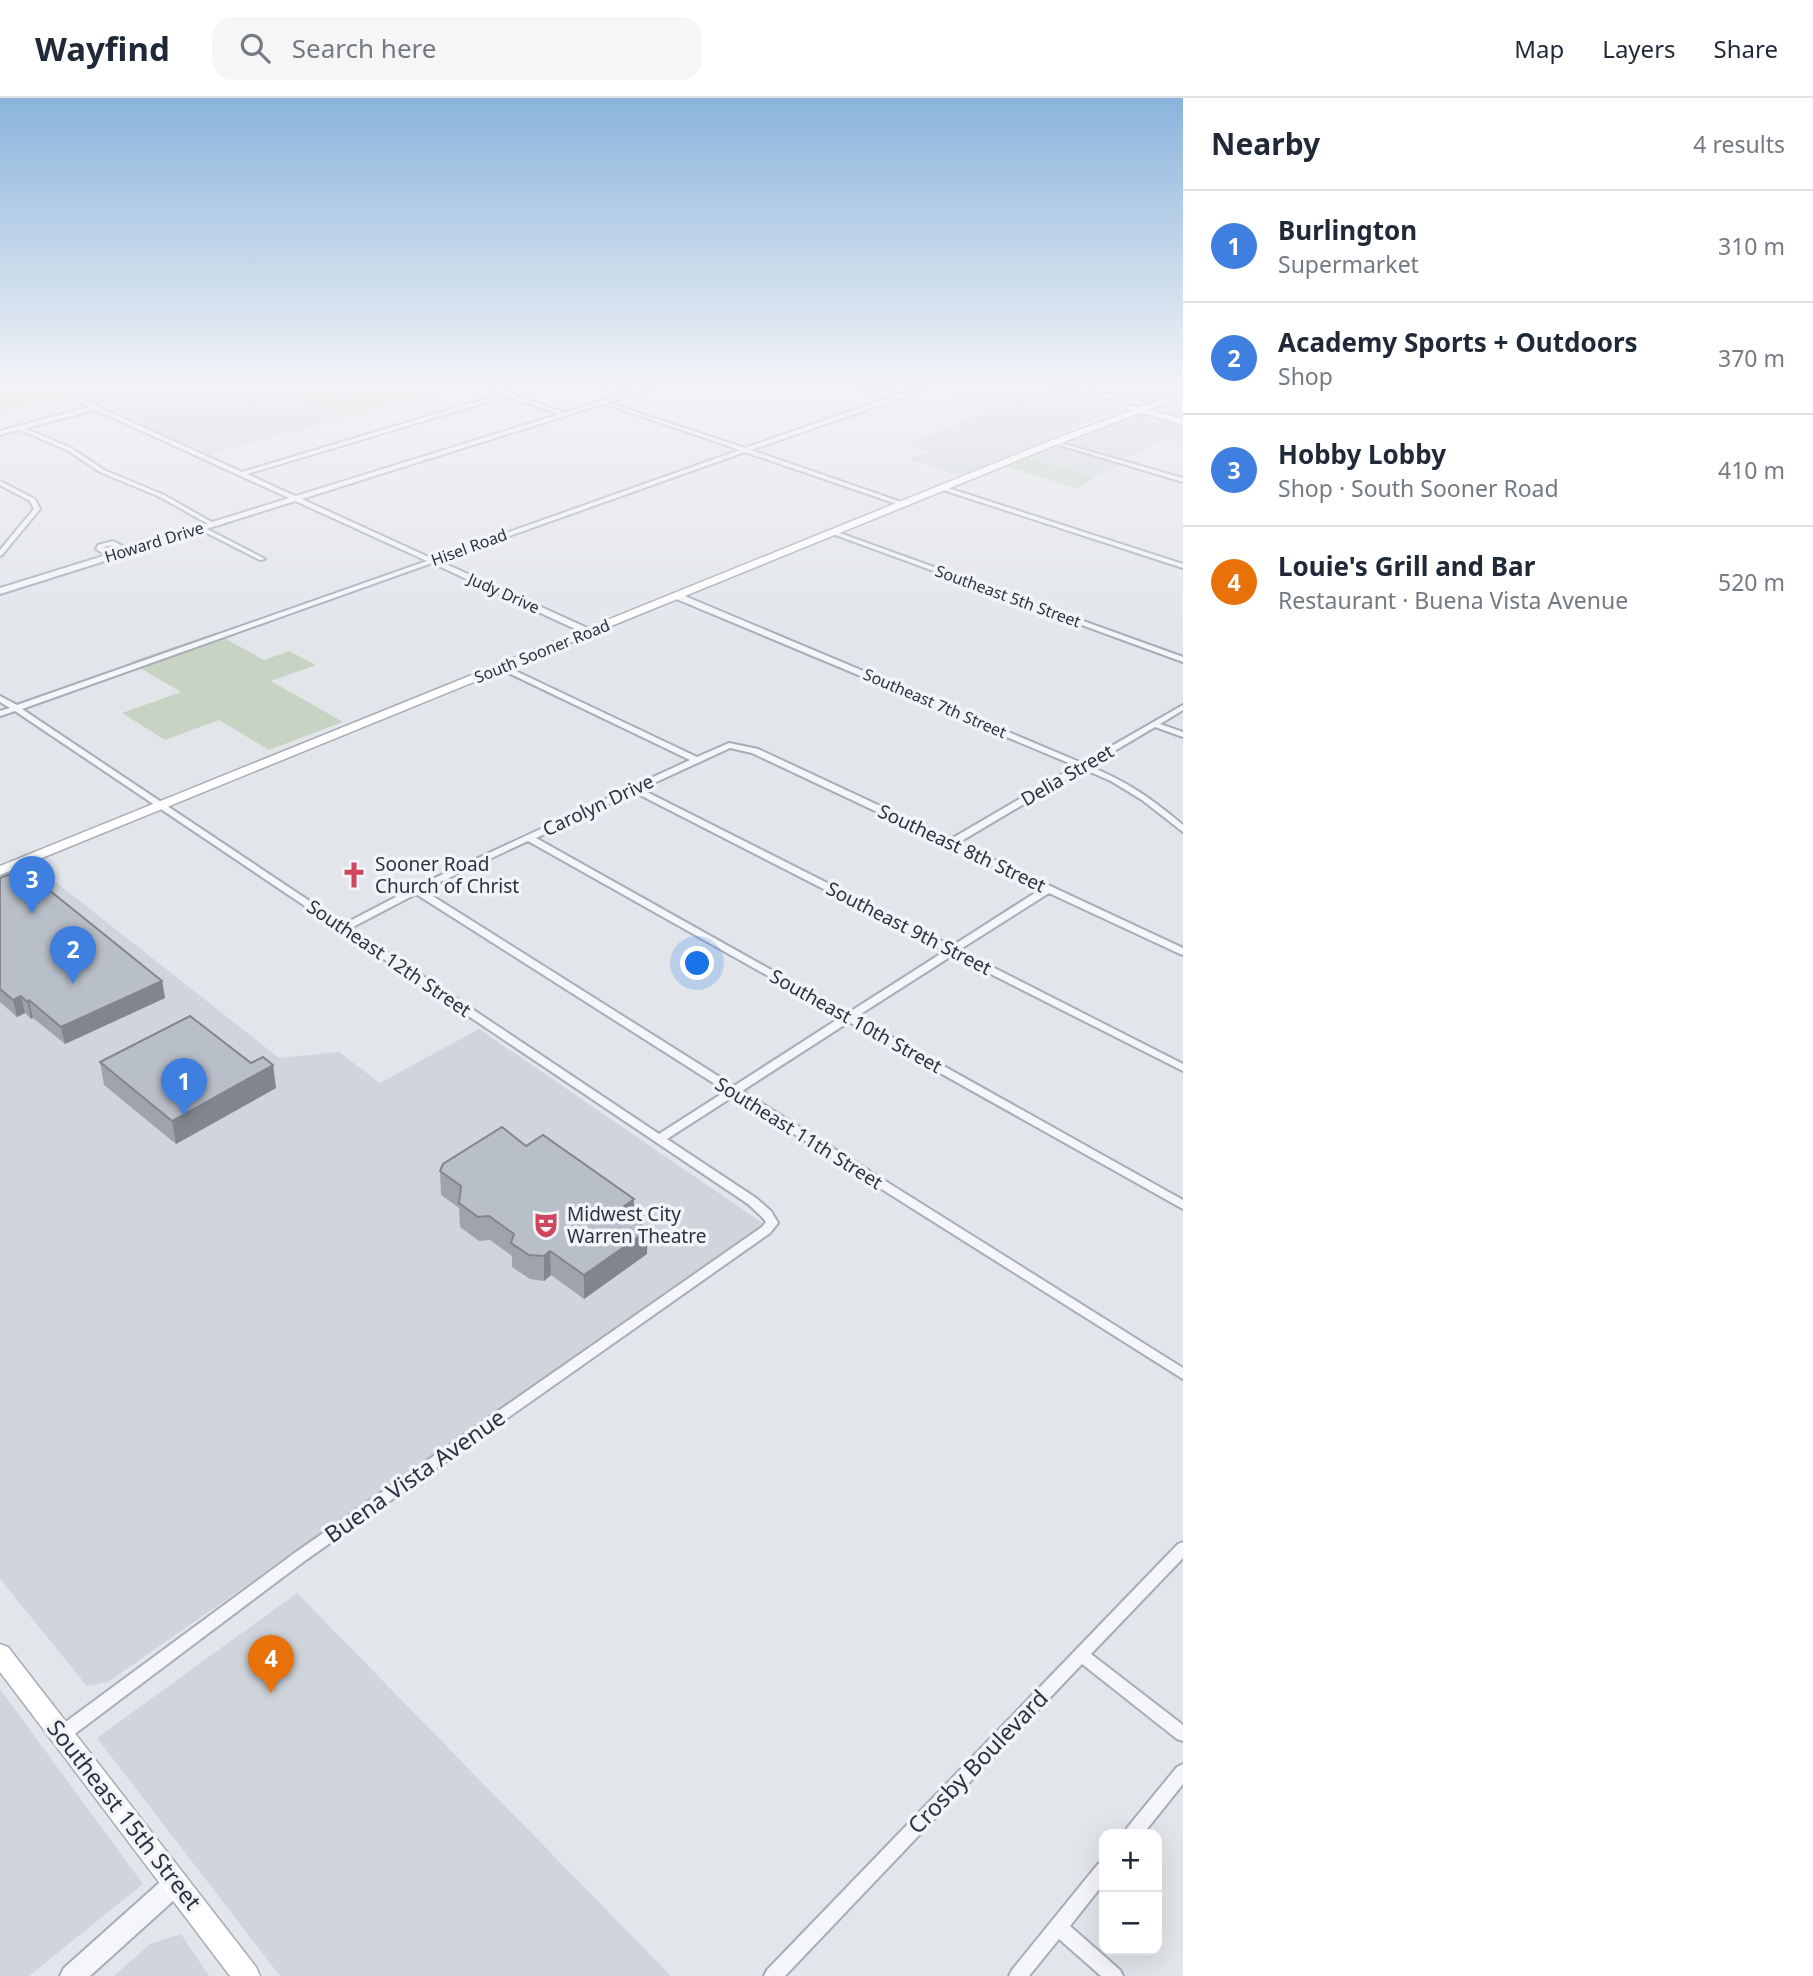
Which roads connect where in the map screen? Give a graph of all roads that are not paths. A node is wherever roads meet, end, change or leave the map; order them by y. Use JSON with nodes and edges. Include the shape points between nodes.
{"nodes":[{"id":1,"x":100,"y":470,"type":"edge"},
{"id":2,"x":232,"y":470,"type":"edge"},
{"id":3,"x":256,"y":470,"type":"edge"},
{"id":4,"x":386,"y":470,"type":"edge"},
{"id":5,"x":691,"y":470,"type":"edge"},
{"id":6,"x":800,"y":470,"type":"edge"},
{"id":7,"x":987,"y":470,"type":"edge"},
{"id":8,"x":1148,"y":470,"type":"edge"},
{"id":9,"x":242,"y":474,"type":"junction"},
{"id":10,"x":1183,"y":480,"type":"edge"},
{"id":11,"x":0,"y":483,"type":"edge"},
{"id":12,"x":942,"y":488,"type":"junction"},
{"id":13,"x":296,"y":498,"type":"junction"},
{"id":14,"x":902,"y":504,"type":"junction"},
{"id":15,"x":212,"y":524,"type":"junction"},
{"id":16,"x":201,"y":528,"type":"junction"},
{"id":17,"x":832,"y":532,"type":"junction"},
{"id":18,"x":128,"y":551,"type":"junction"},
{"id":19,"x":0,"y":554,"type":"edge"},
{"id":20,"x":111,"y":556,"type":"junction"},
{"id":21,"x":262,"y":559,"type":"dead end"},
{"id":22,"x":432,"y":561,"type":"junction"},
{"id":23,"x":1183,"y":566,"type":"edge"},
{"id":24,"x":0,"y":591,"type":"edge"},
{"id":25,"x":677,"y":596,"type":"junction"},
{"id":26,"x":589,"y":632,"type":"junction"},
{"id":27,"x":1183,"y":660,"type":"edge"},
{"id":28,"x":503,"y":667,"type":"junction"},
{"id":29,"x":0,"y":698,"type":"edge"},
{"id":30,"x":1183,"y":707,"type":"edge"},
{"id":31,"x":16,"y":709,"type":"junction"},
{"id":32,"x":0,"y":714,"type":"edge"},
{"id":33,"x":1154,"y":724,"type":"junction"},
{"id":34,"x":1183,"y":735,"type":"edge"},
{"id":35,"x":740,"y":745,"type":"joint"},
{"id":36,"x":695,"y":759,"type":"junction"},
{"id":37,"x":1083,"y":765,"type":"junction"},
{"id":38,"x":635,"y":789,"type":"junction"},
{"id":39,"x":161,"y":806,"type":"junction"},
{"id":40,"x":1183,"y":829,"type":"edge"},
{"id":41,"x":529,"y":838,"type":"junction"},
{"id":42,"x":951,"y":843,"type":"junction"},
{"id":43,"x":0,"y":871,"type":"edge"},
{"id":44,"x":1048,"y":889,"type":"junction"},
{"id":45,"x":416,"y":890,"type":"junction"},
{"id":46,"x":344,"y":928,"type":"junction"},
{"id":47,"x":953,"y":950,"type":"junction"},
{"id":48,"x":1183,"y":952,"type":"edge"},
{"id":49,"x":849,"y":1017,"type":"junction"},
{"id":50,"x":1183,"y":1068,"type":"edge"},
{"id":51,"x":735,"y":1093,"type":"junction"},
{"id":52,"x":659,"y":1139,"type":"junction"},
{"id":53,"x":1183,"y":1205,"type":"edge"},
{"id":54,"x":772,"y":1223,"type":"joint"},
{"id":55,"x":1183,"y":1374,"type":"edge"},
{"id":56,"x":1183,"y":1548,"type":"edge"},
{"id":57,"x":0,"y":1654,"type":"edge"},
{"id":58,"x":1081,"y":1655,"type":"junction"},
{"id":59,"x":61,"y":1734,"type":"junction"},
{"id":60,"x":1183,"y":1734,"type":"edge"},
{"id":61,"x":1183,"y":1772,"type":"edge"},
{"id":62,"x":1137,"y":1829,"type":"edge"},
{"id":63,"x":1099,"y":1876,"type":"edge"},
{"id":64,"x":176,"y":1883,"type":"junction"},
{"id":65,"x":1058,"y":1927,"type":"junction"},
{"id":66,"x":72,"y":1976,"type":"edge"},
{"id":67,"x":247,"y":1976,"type":"edge"},
{"id":68,"x":773,"y":1976,"type":"edge"},
{"id":69,"x":1018,"y":1976,"type":"edge"},
{"id":70,"x":1114,"y":1976,"type":"edge"}],
"edges":[{"from":1,"to":15,"type":"street"},
{"from":2,"to":9,"type":"street","name":"Judy Drive"},
{"from":3,"to":9,"type":"street"},
{"from":4,"to":13,"type":"street","name":"Howard Drive"},
{"from":5,"to":22,"type":"street","name":"Hisel Road"},
{"from":6,"to":14,"type":"street"},
{"from":7,"to":12,"type":"main road","name":"South Sooner Road"},
{"from":8,"to":10,"type":"street"},
{"from":9,"to":13,"type":"street","name":"Judy Drive"},
{"from":11,"to":19,"type":"street","via":[[33,500],[37,509]]},
{"from":12,"to":14,"type":"main road","name":"South Sooner Road"},
{"from":12,"to":23,"type":"street"},
{"from":13,"to":15,"type":"street","name":"Howard Drive"},
{"from":13,"to":22,"type":"street","name":"Judy Drive"},
{"from":14,"to":17,"type":"main road","name":"South Sooner Road"},
{"from":15,"to":16,"type":"street","name":"Howard Drive"},
{"from":16,"to":18,"type":"street","name":"Howard Drive"},
{"from":16,"to":21,"type":"street"},
{"from":17,"to":25,"type":"main road","name":"South Sooner Road"},
{"from":17,"to":27,"type":"street","name":"Southeast 5th Street"},
{"from":18,"to":20,"type":"street","name":"Howard Drive"},
{"from":18,"to":20,"type":"street","via":[[113,543],[100,546]]},
{"from":20,"to":24,"type":"street","name":"Howard Drive"},
{"from":22,"to":26,"type":"street","name":"Judy Drive"},
{"from":22,"to":31,"type":"street","name":"Hisel Road"},
{"from":25,"to":26,"type":"main road","name":"South Sooner Road"},
{"from":25,"to":37,"type":"street","name":"Southeast 7th Street"},
{"from":26,"to":28,"type":"main road","name":"South Sooner Road"},
{"from":28,"to":36,"type":"street"},
{"from":28,"to":39,"type":"main road","name":"South Sooner Road"},
{"from":29,"to":31,"type":"street","name":"Southeast 12th Street"},
{"from":30,"to":33,"type":"street","name":"Delia Street"},
{"from":31,"to":32,"type":"street","name":"Hisel Road"},
{"from":31,"to":39,"type":"street","name":"Southeast 12th Street"},
{"from":33,"to":34,"type":"street"},
{"from":33,"to":37,"type":"street","name":"Delia Street"},
{"from":35,"to":36,"type":"street","name":"Carolyn Drive","via":[[716,748]]},
{"from":35,"to":42,"type":"street","name":"Southeast 8th Street"},
{"from":36,"to":38,"type":"street","name":"Carolyn Drive"},
{"from":37,"to":40,"type":"street","name":"Southeast 7th Street","via":[[1129,787]]},
{"from":37,"to":42,"type":"street","name":"Delia Street"},
{"from":38,"to":41,"type":"street","name":"Carolyn Drive"},
{"from":38,"to":47,"type":"street","name":"Southeast 9th Street"},
{"from":39,"to":43,"type":"main road","name":"South Sooner Road"},
{"from":39,"to":46,"type":"street","name":"Southeast 12th Street"},
{"from":41,"to":45,"type":"street","name":"Carolyn Drive"},
{"from":41,"to":49,"type":"street","name":"Southeast 10th Street"},
{"from":42,"to":44,"type":"street","name":"Southeast 8th Street"},
{"from":44,"to":47,"type":"street"},
{"from":44,"to":48,"type":"street","name":"Southeast 8th Street"},
{"from":45,"to":46,"type":"street","name":"Carolyn Drive"},
{"from":45,"to":51,"type":"street","name":"Southeast 11th Street"},
{"from":46,"to":52,"type":"street","name":"Southeast 12th Street"},
{"from":47,"to":49,"type":"street"},
{"from":47,"to":50,"type":"street","name":"Southeast 9th Street"},
{"from":49,"to":51,"type":"street"},
{"from":49,"to":53,"type":"street","name":"Southeast 10th Street"},
{"from":51,"to":52,"type":"street"},
{"from":51,"to":55,"type":"street","name":"Southeast 11th Street"},
{"from":52,"to":54,"type":"street","name":"Southeast 12th Street","via":[[752,1201]]},
{"from":54,"to":59,"type":"street","name":"Buena Vista Avenue","via":[[301,1556]]},
{"from":56,"to":58,"type":"street","name":"Crosby Boulevard"},
{"from":57,"to":59,"type":"main road","name":"Southeast 15th Street"},
{"from":58,"to":60,"type":"street"},
{"from":58,"to":68,"type":"street","name":"Crosby Boulevard"},
{"from":59,"to":64,"type":"main road","name":"Southeast 15th Street"},
{"from":61,"to":62,"type":"street"},
{"from":63,"to":65,"type":"street"},
{"from":64,"to":66,"type":"street"},
{"from":64,"to":67,"type":"main road","name":"Southeast 15th Street"},
{"from":65,"to":69,"type":"street"},
{"from":65,"to":70,"type":"street"}]}
